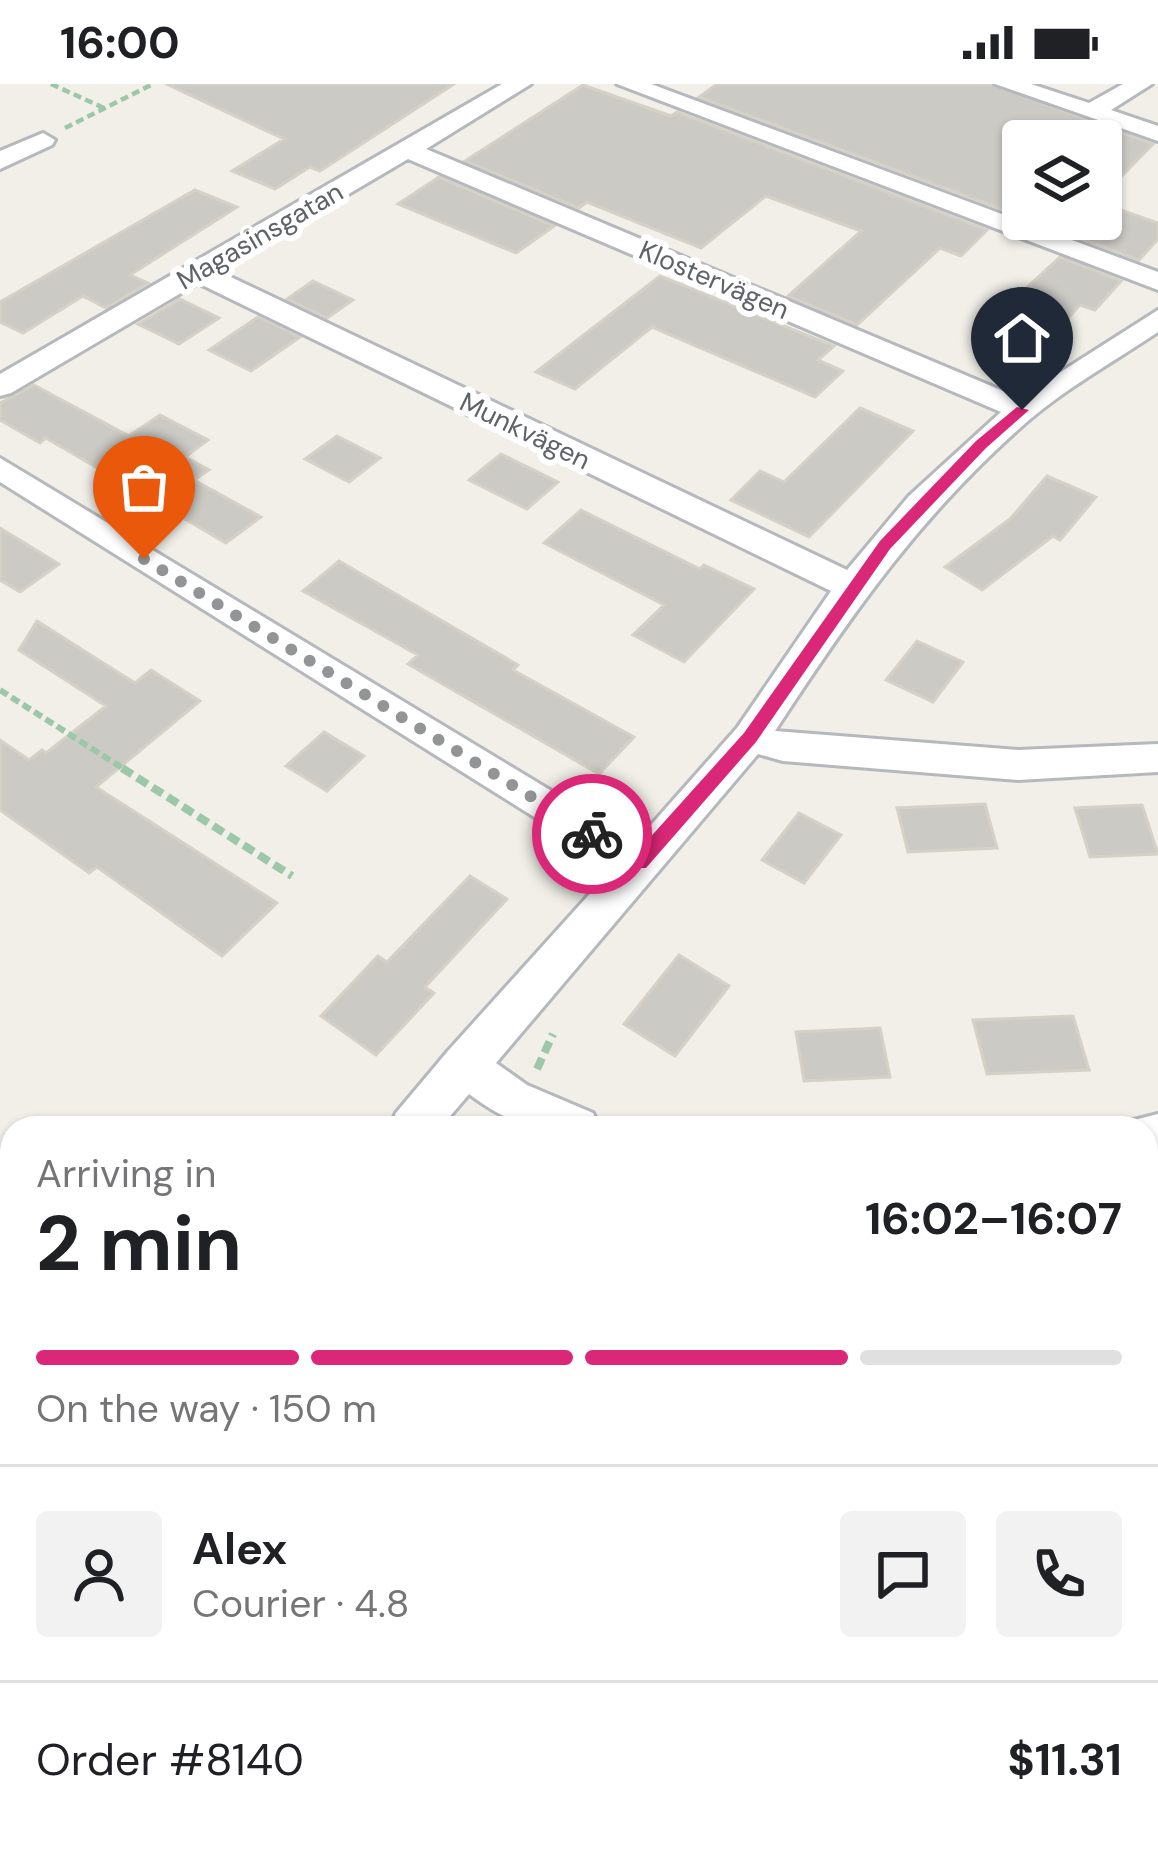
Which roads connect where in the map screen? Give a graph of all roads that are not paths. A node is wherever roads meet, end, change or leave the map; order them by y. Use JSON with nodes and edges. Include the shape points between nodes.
{"nodes":[{"id":1,"x":518,"y":84,"type":"edge"},
{"id":2,"x":629,"y":84,"type":"edge"},
{"id":3,"x":1007,"y":84,"type":"edge"},
{"id":4,"x":1140,"y":84,"type":"edge"},
{"id":5,"x":1092,"y":111,"type":"junction"},
{"id":6,"x":1158,"y":134,"type":"edge"},
{"id":7,"x":43,"y":140,"type":"road end"},
{"id":8,"x":407,"y":150,"type":"junction"},
{"id":9,"x":0,"y":161,"type":"edge"},
{"id":10,"x":198,"y":272,"type":"junction"},
{"id":11,"x":1158,"y":282,"type":"edge"},
{"id":12,"x":1158,"y":319,"type":"edge"},
{"id":13,"x":0,"y":387,"type":"edge"},
{"id":14,"x":1022,"y":410,"type":"junction"},
{"id":15,"x":0,"y":468,"type":"edge"},
{"id":16,"x":853,"y":587,"type":"junction"},
{"id":17,"x":750,"y":738,"type":"junction"},
{"id":18,"x":1158,"y":758,"type":"edge"},
{"id":19,"x":639,"y":863,"type":"junction"},
{"id":20,"x":464,"y":1065,"type":"junction"},
{"id":21,"x":422,"y":1116,"type":"edge"},
{"id":22,"x":550,"y":1116,"type":"edge"}],
"edges":[{"from":1,"to":8,"type":"street","name":"Magasinsgatan"},
{"from":2,"to":11,"type":"street"},
{"from":3,"to":5,"type":"street"},
{"from":4,"to":5,"type":"street"},
{"from":5,"to":6,"type":"street"},
{"from":7,"to":9,"type":"street"},
{"from":8,"to":10,"type":"street","name":"Magasinsgatan"},
{"from":8,"to":14,"type":"street","name":"Klostervägen"},
{"from":10,"to":13,"type":"street","name":"Magasinsgatan"},
{"from":10,"to":16,"type":"street","name":"Munkvägen"},
{"from":12,"to":14,"type":"street"},
{"from":14,"to":16,"type":"street","via":[[920,504]]},
{"from":15,"to":19,"type":"street"},
{"from":16,"to":17,"type":"street"},
{"from":17,"to":18,"type":"street","via":[[1018,765]]},
{"from":17,"to":19,"type":"street"},
{"from":19,"to":20,"type":"street"},
{"from":20,"to":21,"type":"street"},
{"from":20,"to":22,"type":"street"}]}
